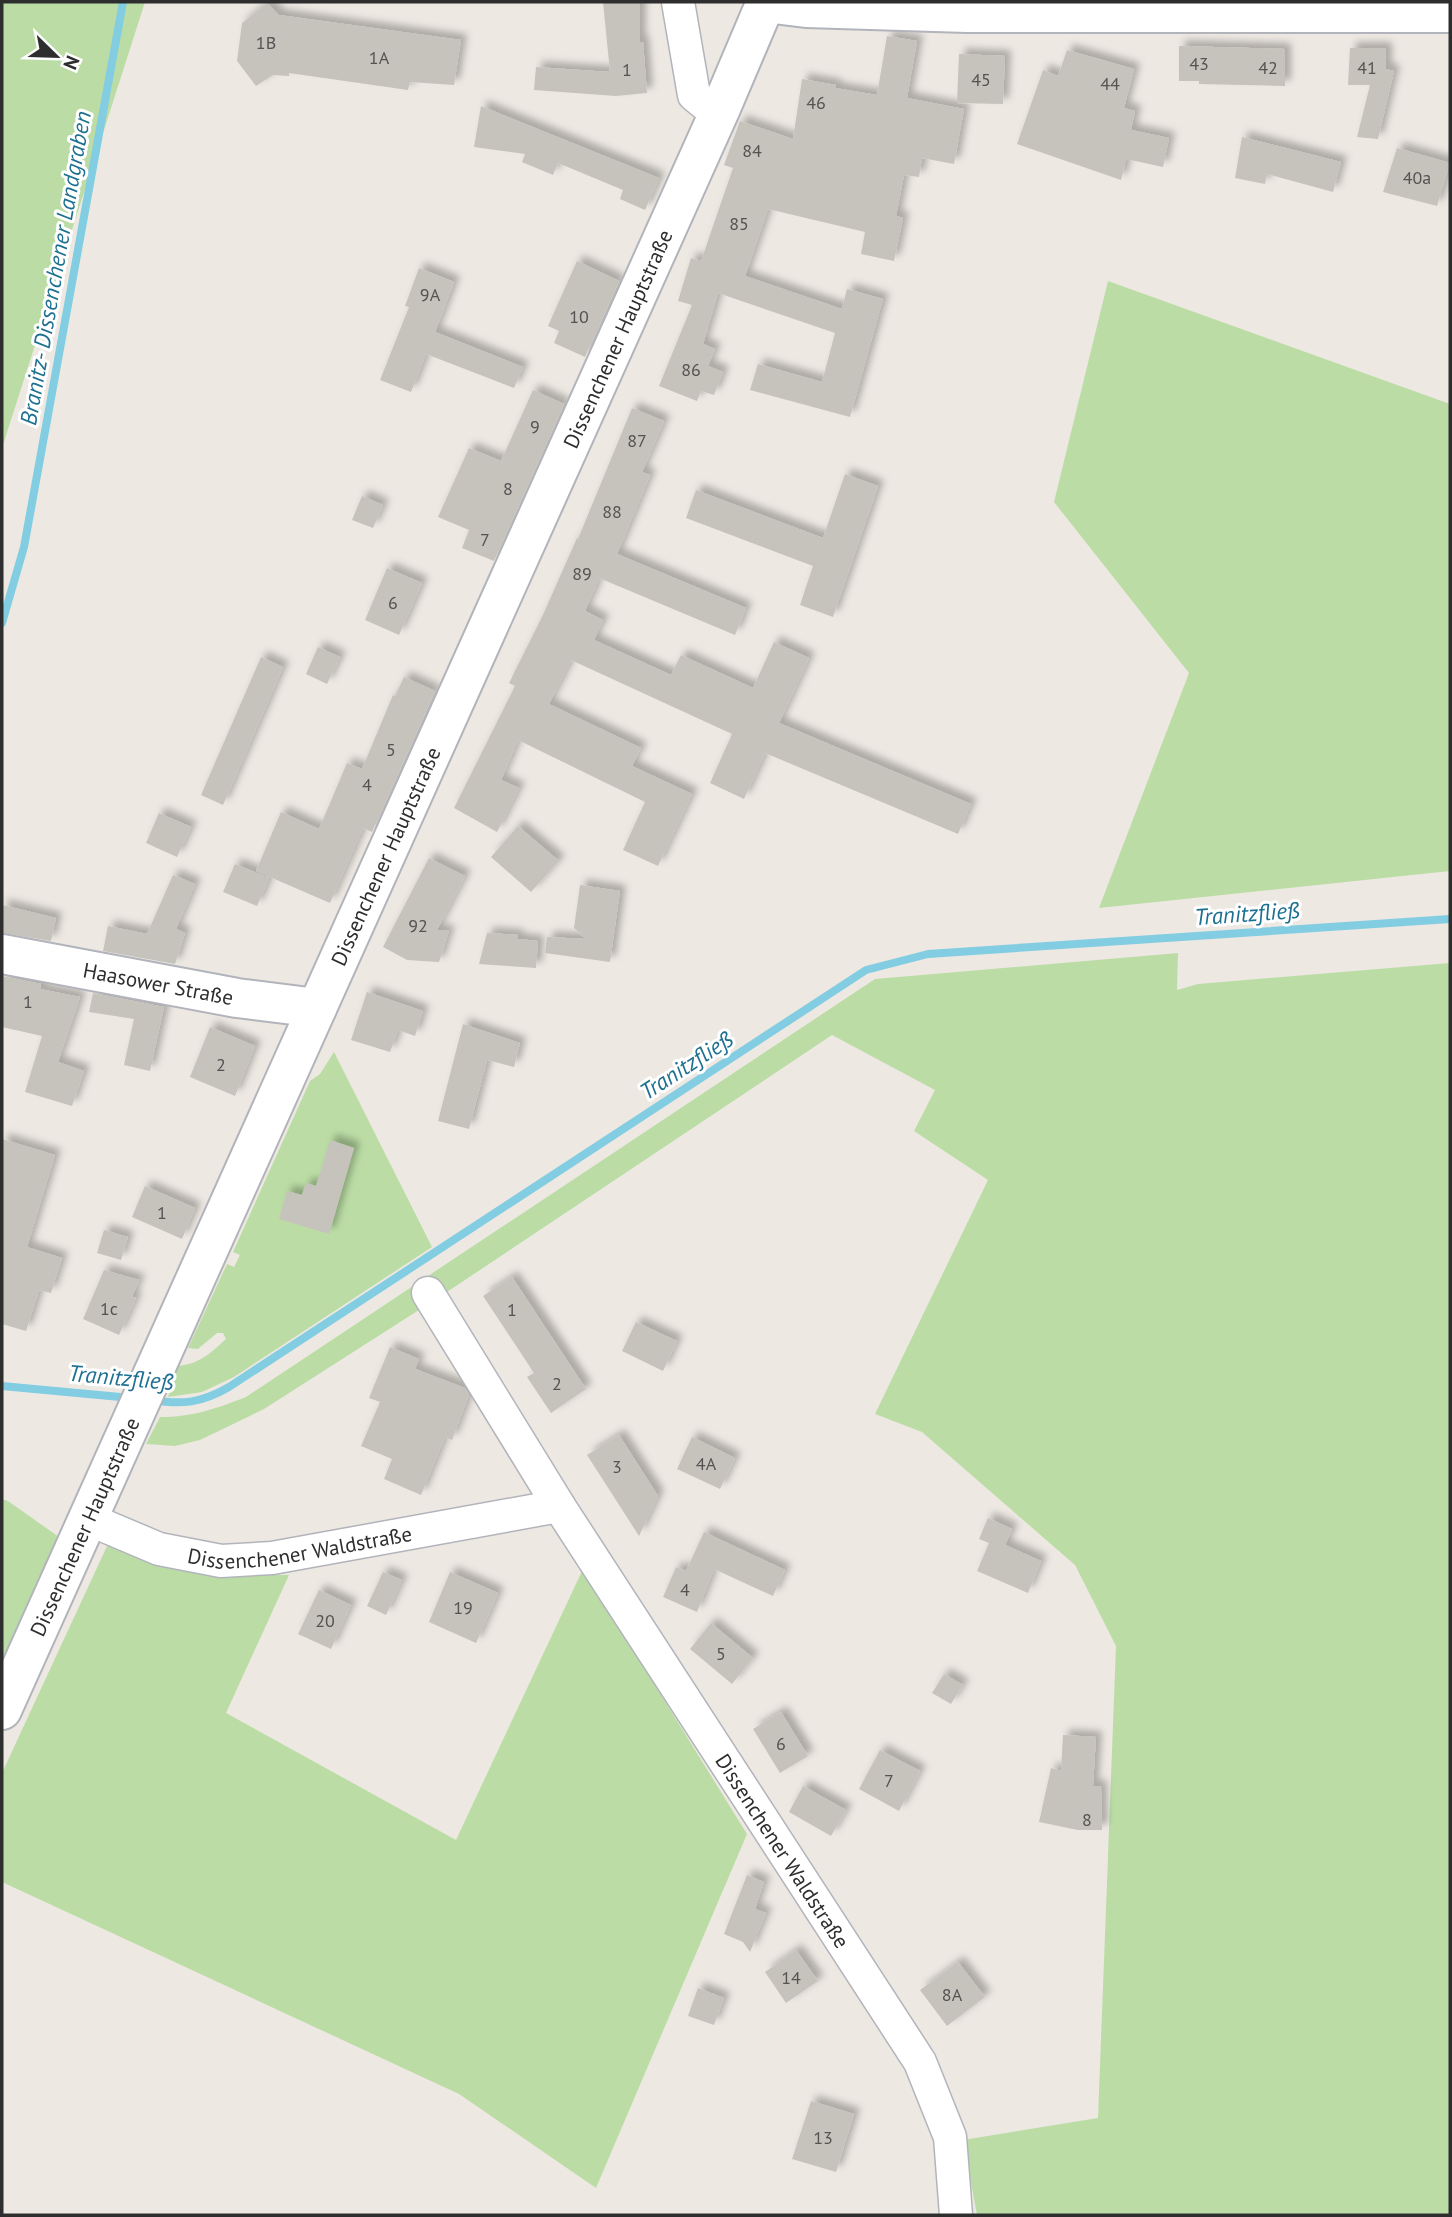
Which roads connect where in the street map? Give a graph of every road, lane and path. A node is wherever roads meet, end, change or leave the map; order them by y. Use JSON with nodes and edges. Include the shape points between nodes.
{"nodes":[{"id":1,"x":678,"y":2,"type":"edge"},
{"id":2,"x":762,"y":2,"type":"edge"},
{"id":3,"x":1450,"y":13,"type":"edge"},
{"id":4,"x":721,"y":108,"type":"junction"},
{"id":5,"x":2,"y":954,"type":"edge"},
{"id":6,"x":317,"y":1008,"type":"junction"},
{"id":7,"x":428,"y":1293,"type":"dead end"},
{"id":8,"x":559,"y":1506,"type":"junction"},
{"id":9,"x":88,"y":1519,"type":"junction"},
{"id":10,"x":2,"y":1710,"type":"edge"},
{"id":11,"x":956,"y":2215,"type":"edge"}],
"edges":[{"from":1,"to":4,"type":"street","via":[[694,95]]},
{"from":2,"to":3,"type":"street","via":[[806,8],[967,13]]},
{"from":2,"to":4,"type":"street","name":"Dissenchener Hauptstraße"},
{"from":4,"to":6,"type":"street","name":"Dissenchener Hauptstraße"},
{"from":5,"to":6,"type":"street","name":"Haasower Straße","via":[[237,998]]},
{"from":6,"to":9,"type":"street","name":"Dissenchener Hauptstraße"},
{"from":7,"to":8,"type":"street","name":"Dissenchener Waldstraße"},
{"from":8,"to":9,"type":"street","name":"Dissenchener Waldstraße","via":[[272,1558],[221,1561],[159,1549]]},
{"from":8,"to":11,"type":"street","name":"Dissenchener Waldstraße","via":[[920,2062],[950,2137]]},
{"from":9,"to":10,"type":"street","name":"Dissenchener Hauptstraße"}]}
